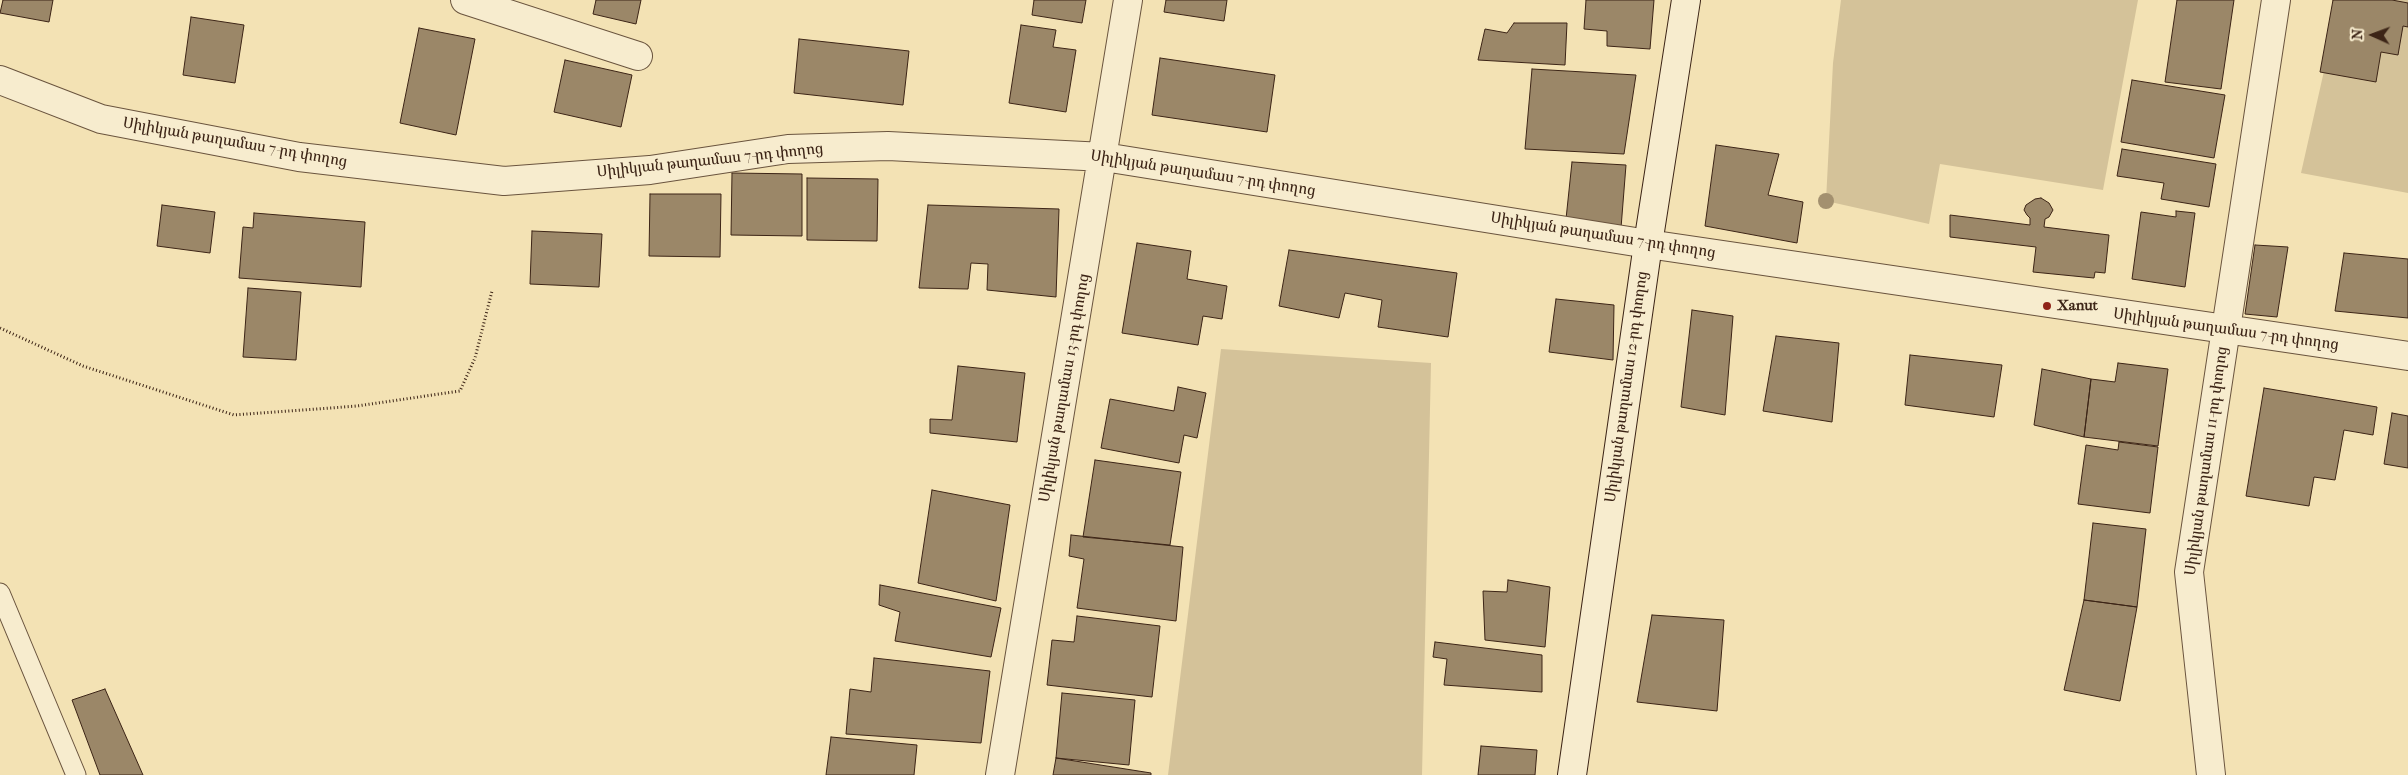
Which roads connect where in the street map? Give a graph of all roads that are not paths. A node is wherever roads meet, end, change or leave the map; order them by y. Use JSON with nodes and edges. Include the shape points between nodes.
{"nodes":[{"id":1,"x":465,"y":0,"type":"edge"},
{"id":2,"x":1128,"y":0,"type":"edge"},
{"id":3,"x":1686,"y":0,"type":"edge"},
{"id":4,"x":2276,"y":0,"type":"edge"},
{"id":5,"x":638,"y":56,"type":"dead end"},
{"id":6,"x":0,"y":80,"type":"edge"},
{"id":7,"x":1104,"y":157,"type":"junction"},
{"id":8,"x":1648,"y":244,"type":"junction"},
{"id":9,"x":2226,"y":331,"type":"junction"},
{"id":10,"x":2408,"y":356,"type":"edge"},
{"id":11,"x":0,"y":593,"type":"edge"},
{"id":12,"x":76,"y":775,"type":"edge"},
{"id":13,"x":1000,"y":775,"type":"edge"},
{"id":14,"x":1572,"y":775,"type":"edge"},
{"id":15,"x":2211,"y":775,"type":"edge"}],
"edges":[{"from":1,"to":5,"type":"street"},
{"from":2,"to":7,"type":"street","name":"Սիլիկյան թաղամաս 13-րդ փողոց"},
{"from":3,"to":8,"type":"street","name":"Սիլիկյան թաղամաս 12-րդ փողոց"},
{"from":4,"to":9,"type":"street","name":"Սիլիկյան թաղամաս 11-րդ փողոց"},
{"from":6,"to":7,"type":"street","name":"Սիլիկյան թաղամաս 7-րդ փողոց","via":[[101,119],[299,157],[504,181],[650,170],[797,149],[888,146]]},
{"from":7,"to":8,"type":"street","name":"Սիլիկյան թաղամաս 7-րդ փողոց"},
{"from":7,"to":13,"type":"street","name":"Սիլիկյան թաղամաս 13-րդ փողոց"},
{"from":8,"to":9,"type":"street","name":"Սիլիկյան թաղամաս 7-րդ փողոց"},
{"from":8,"to":14,"type":"street","name":"Սիլիկյան թաղամաս 12-րդ փողոց"},
{"from":9,"to":10,"type":"street","name":"Սիլիկյան թաղամաս 7-րդ փողոց"},
{"from":9,"to":15,"type":"street","name":"Սիլիկյան թաղամաս 11-րդ փողոց","via":[[2189,572]]},
{"from":11,"to":12,"type":"lane"}]}
